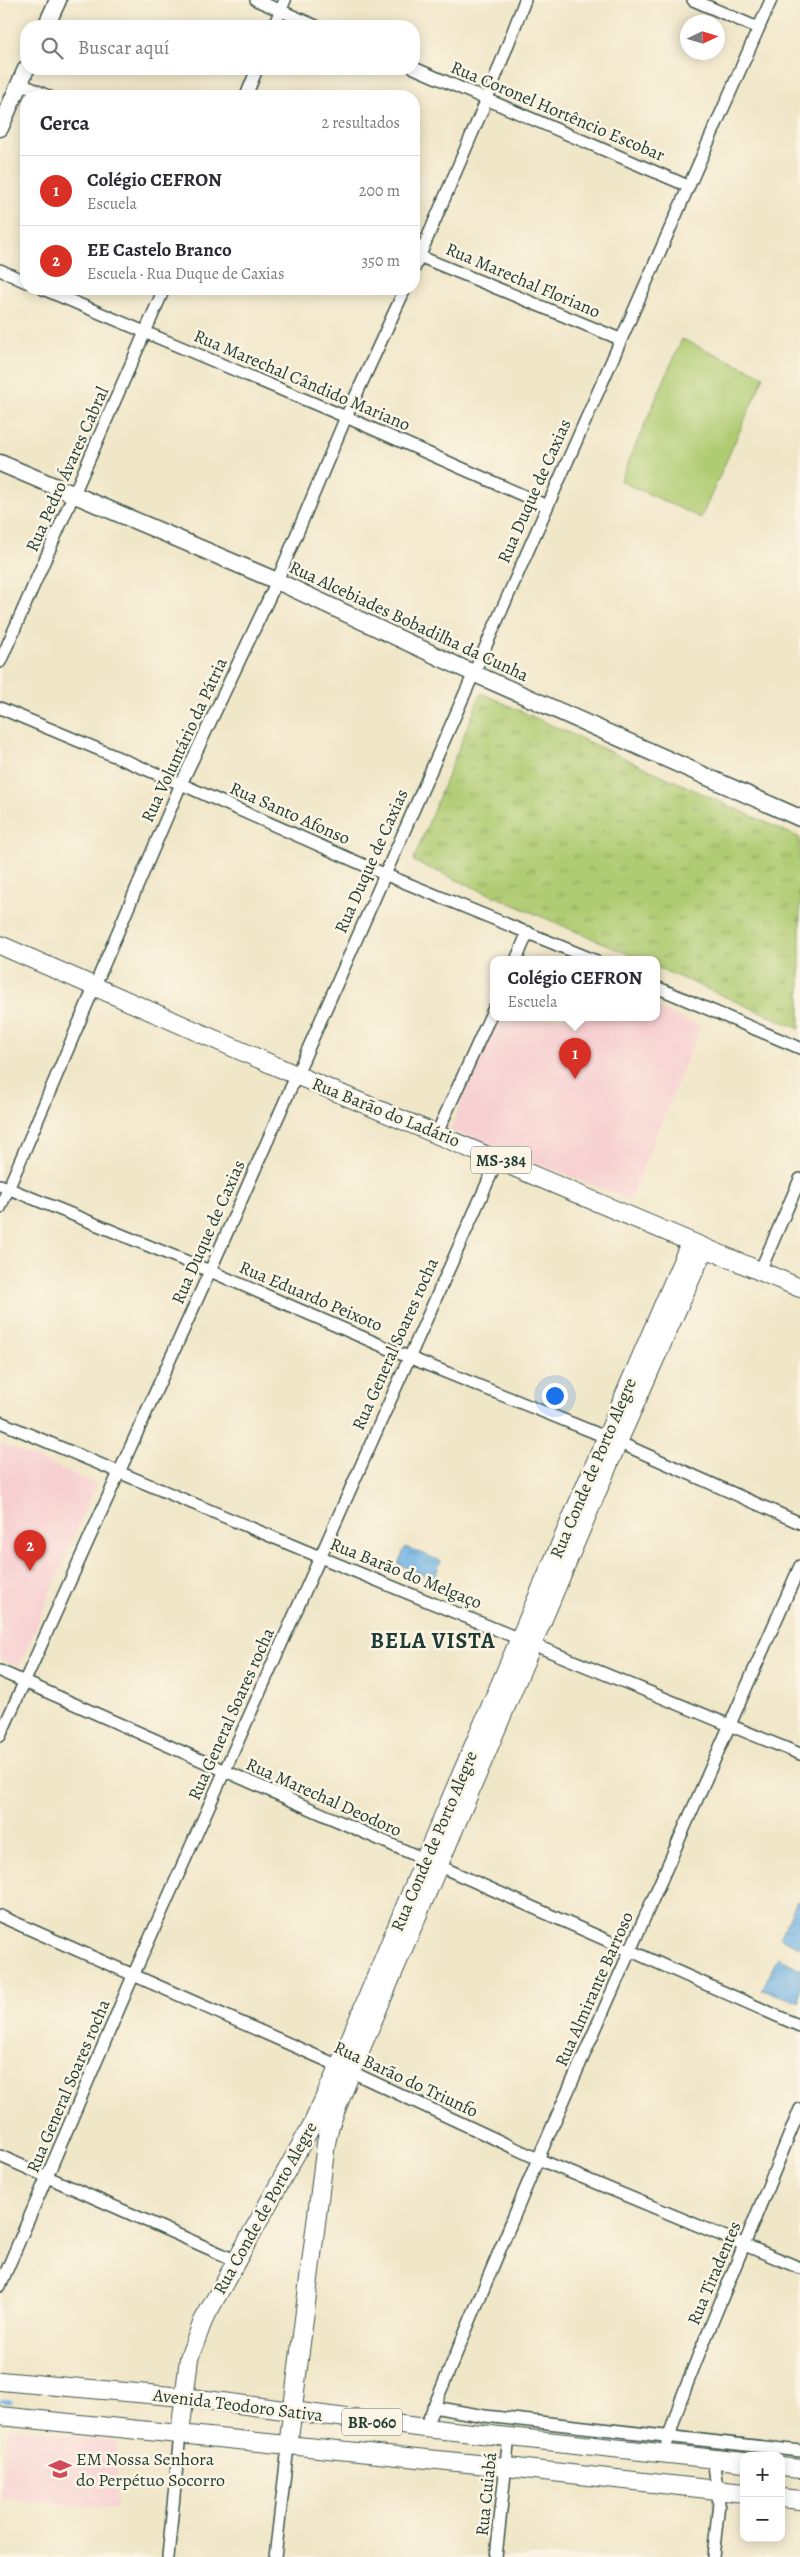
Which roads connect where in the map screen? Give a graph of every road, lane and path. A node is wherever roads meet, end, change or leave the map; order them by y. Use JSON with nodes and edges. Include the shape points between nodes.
{"nodes":[{"id":1,"x":58,"y":0,"type":"edge"},
{"id":2,"x":256,"y":0,"type":"edge"},
{"id":3,"x":285,"y":0,"type":"edge"},
{"id":4,"x":525,"y":0,"type":"edge"},
{"id":5,"x":693,"y":0,"type":"edge"},
{"id":6,"x":771,"y":0,"type":"edge"},
{"id":7,"x":280,"y":11,"type":"junction"},
{"id":8,"x":49,"y":20,"type":"edge"},
{"id":9,"x":276,"y":20,"type":"edge"},
{"id":10,"x":302,"y":20,"type":"edge"},
{"id":11,"x":758,"y":28,"type":"junction"},
{"id":12,"x":420,"y":71,"type":"edge"},
{"id":13,"x":255,"y":75,"type":"edge"},
{"id":14,"x":23,"y":76,"type":"edge"},
{"id":15,"x":40,"y":90,"type":"edge"},
{"id":16,"x":248,"y":90,"type":"edge"},
{"id":17,"x":487,"y":99,"type":"junction"},
{"id":18,"x":0,"y":128,"type":"edge"},
{"id":19,"x":688,"y":186,"type":"junction"},
{"id":20,"x":420,"y":248,"type":"edge"},
{"id":21,"x":420,"y":256,"type":"edge"},
{"id":22,"x":0,"y":270,"type":"edge"},
{"id":23,"x":20,"y":279,"type":"edge"},
{"id":24,"x":57,"y":295,"type":"edge"},
{"id":25,"x":161,"y":295,"type":"edge"},
{"id":26,"x":402,"y":295,"type":"edge"},
{"id":27,"x":145,"y":333,"type":"junction"},
{"id":28,"x":620,"y":340,"type":"junction"},
{"id":29,"x":346,"y":417,"type":"junction"},
{"id":30,"x":0,"y":463,"type":"edge"},
{"id":31,"x":74,"y":497,"type":"junction"},
{"id":32,"x":547,"y":506,"type":"junction"},
{"id":33,"x":277,"y":581,"type":"junction"},
{"id":34,"x":0,"y":662,"type":"edge"},
{"id":35,"x":473,"y":673,"type":"junction"},
{"id":36,"x":0,"y":708,"type":"edge"},
{"id":37,"x":181,"y":784,"type":"junction"},
{"id":38,"x":800,"y":818,"type":"edge"},
{"id":39,"x":384,"y":874,"type":"junction"},
{"id":40,"x":528,"y":932,"type":"junction"},
{"id":41,"x":0,"y":946,"type":"edge"},
{"id":42,"x":518,"y":956,"type":"edge"},
{"id":43,"x":585,"y":956,"type":"edge"},
{"id":44,"x":96,"y":986,"type":"junction"},
{"id":45,"x":660,"y":989,"type":"edge"},
{"id":46,"x":490,"y":1017,"type":"edge"},
{"id":47,"x":800,"y":1048,"type":"edge"},
{"id":48,"x":296,"y":1075,"type":"junction"},
{"id":49,"x":437,"y":1133,"type":"junction"},
{"id":50,"x":498,"y":1159,"type":"junction"},
{"id":51,"x":800,"y":1179,"type":"edge"},
{"id":52,"x":4,"y":1187,"type":"edge"},
{"id":53,"x":0,"y":1208,"type":"edge"},
{"id":54,"x":697,"y":1246,"type":"junction"},
{"id":55,"x":210,"y":1271,"type":"junction"},
{"id":56,"x":760,"y":1271,"type":"junction"},
{"id":57,"x":800,"y":1288,"type":"edge"},
{"id":58,"x":408,"y":1357,"type":"junction"},
{"id":59,"x":0,"y":1422,"type":"edge"},
{"id":60,"x":612,"y":1440,"type":"junction"},
{"id":61,"x":118,"y":1472,"type":"junction"},
{"id":62,"x":800,"y":1523,"type":"edge"},
{"id":63,"x":320,"y":1557,"type":"junction"},
{"id":64,"x":800,"y":1566,"type":"edge"},
{"id":65,"x":527,"y":1641,"type":"junction"},
{"id":66,"x":0,"y":1671,"type":"edge"},
{"id":67,"x":24,"y":1682,"type":"junction"},
{"id":68,"x":730,"y":1724,"type":"junction"},
{"id":69,"x":0,"y":1736,"type":"edge"},
{"id":70,"x":800,"y":1754,"type":"edge"},
{"id":71,"x":224,"y":1772,"type":"junction"},
{"id":72,"x":431,"y":1864,"type":"junction"},
{"id":73,"x":0,"y":1916,"type":"edge"},
{"id":74,"x":630,"y":1950,"type":"junction"},
{"id":75,"x":133,"y":1976,"type":"junction"},
{"id":76,"x":800,"y":2026,"type":"edge"},
{"id":77,"x":345,"y":2069,"type":"junction"},
{"id":78,"x":800,"y":2109,"type":"edge"},
{"id":79,"x":0,"y":2156,"type":"edge"},
{"id":80,"x":538,"y":2159,"type":"junction"},
{"id":81,"x":48,"y":2177,"type":"junction"},
{"id":82,"x":746,"y":2244,"type":"junction"},
{"id":83,"x":237,"y":2261,"type":"junction"},
{"id":84,"x":800,"y":2268,"type":"edge"},
{"id":85,"x":0,"y":2286,"type":"edge"},
{"id":86,"x":0,"y":2381,"type":"edge"},
{"id":87,"x":183,"y":2397,"type":"junction"},
{"id":88,"x":433,"y":2407,"type":"junction"},
{"id":89,"x":291,"y":2412,"type":"junction"},
{"id":90,"x":0,"y":2416,"type":"edge"},
{"id":91,"x":425,"y":2428,"type":"junction"},
{"id":92,"x":180,"y":2434,"type":"junction"},
{"id":93,"x":510,"y":2436,"type":"junction"},
{"id":94,"x":667,"y":2445,"type":"junction"},
{"id":95,"x":288,"y":2447,"type":"junction"},
{"id":96,"x":800,"y":2451,"type":"edge"},
{"id":97,"x":713,"y":2458,"type":"junction"},
{"id":98,"x":740,"y":2461,"type":"edge"},
{"id":99,"x":507,"y":2467,"type":"junction"},
{"id":100,"x":785,"y":2467,"type":"edge"},
{"id":101,"x":800,"y":2469,"type":"edge"},
{"id":102,"x":719,"y":2490,"type":"junction"},
{"id":103,"x":740,"y":2493,"type":"edge"},
{"id":104,"x":785,"y":2498,"type":"edge"},
{"id":105,"x":800,"y":2500,"type":"edge"},
{"id":106,"x":168,"y":2557,"type":"edge"},
{"id":107,"x":275,"y":2557,"type":"edge"},
{"id":108,"x":496,"y":2557,"type":"edge"},
{"id":109,"x":713,"y":2557,"type":"edge"}],
"edges":[{"from":1,"to":8,"type":"street"},
{"from":2,"to":7,"type":"street"},
{"from":3,"to":7,"type":"street"},
{"from":4,"to":17,"type":"street"},
{"from":5,"to":11,"type":"street"},
{"from":6,"to":11,"type":"street","name":"Rua Duque de Caxias"},
{"from":7,"to":9,"type":"street"},
{"from":7,"to":10,"type":"street"},
{"from":11,"to":19,"type":"street","name":"Rua Duque de Caxias"},
{"from":12,"to":17,"type":"street","name":"Rua Coronel Hortêncio Escobar"},
{"from":13,"to":16,"type":"street"},
{"from":14,"to":15,"type":"street"},
{"from":14,"to":18,"type":"street"},
{"from":17,"to":19,"type":"street","name":"Rua Coronel Hortêncio Escobar"},
{"from":17,"to":20,"type":"street"},
{"from":19,"to":28,"type":"street","name":"Rua Duque de Caxias"},
{"from":21,"to":28,"type":"street","name":"Rua Marechal Floriano"},
{"from":22,"to":23,"type":"street"},
{"from":24,"to":27,"type":"street","name":"Rua Marechal Cândido Mariano"},
{"from":25,"to":27,"type":"street","name":"Rua Pedro Ávares Cabral"},
{"from":26,"to":29,"type":"street","name":"Rua Voluntário da Pátria"},
{"from":27,"to":29,"type":"street","name":"Rua Marechal Cândido Mariano"},
{"from":27,"to":31,"type":"street","name":"Rua Pedro Ávares Cabral"},
{"from":28,"to":32,"type":"street","name":"Rua Duque de Caxias"},
{"from":29,"to":32,"type":"street","name":"Rua Marechal Cândido Mariano"},
{"from":29,"to":33,"type":"street","name":"Rua Voluntário da Pátria"},
{"from":30,"to":31,"type":"street","name":"Rua Alcebiades Bobadilha da Cunha"},
{"from":31,"to":33,"type":"street","name":"Rua Alcebiades Bobadilha da Cunha"},
{"from":31,"to":34,"type":"street","name":"Rua Pedro Ávares Cabral"},
{"from":32,"to":35,"type":"street","name":"Rua Duque de Caxias"},
{"from":33,"to":35,"type":"street","name":"Rua Alcebiades Bobadilha da Cunha"},
{"from":33,"to":37,"type":"street","name":"Rua Voluntário da Pátria"},
{"from":35,"to":38,"type":"street","name":"Rua Alcebiades Bobadilha da Cunha"},
{"from":35,"to":39,"type":"street","name":"Rua Duque de Caxias"},
{"from":36,"to":37,"type":"street","name":"Rua Santo Afonso"},
{"from":37,"to":39,"type":"street","name":"Rua Santo Afonso"},
{"from":37,"to":44,"type":"street","name":"Rua Voluntário da Pátria"},
{"from":39,"to":40,"type":"street","name":"Rua Santo Afonso"},
{"from":39,"to":48,"type":"street","name":"Rua Duque de Caxias"},
{"from":40,"to":42,"type":"street"},
{"from":40,"to":43,"type":"street","name":"Rua Santo Afonso"},
{"from":41,"to":44,"type":"main road","name":"Rua Barão do Ladário","number":"MS-384"},
{"from":44,"to":48,"type":"main road","name":"Rua Barão do Ladário","number":"MS-384"},
{"from":44,"to":52,"type":"street","name":"Rua Voluntário da Pátria"},
{"from":45,"to":47,"type":"street"},
{"from":46,"to":49,"type":"street"},
{"from":48,"to":49,"type":"main road","name":"Rua Barão do Ladário","number":"MS-384"},
{"from":48,"to":55,"type":"street","name":"Rua Duque de Caxias"},
{"from":49,"to":50,"type":"main road","name":"Rua Barão do Ladário","number":"MS-384"},
{"from":50,"to":54,"type":"main road","name":"Rua Barão do Ladário","number":"MS-384"},
{"from":50,"to":58,"type":"street","name":"Rua General Soares rocha"},
{"from":51,"to":56,"type":"street"},
{"from":52,"to":53,"type":"street","name":"Rua Voluntário da Pátria"},
{"from":52,"to":55,"type":"street","name":"Rua Eduardo Peixoto"},
{"from":54,"to":56,"type":"main road","name":"Rua Barão do Ladário","number":"MS-384"},
{"from":54,"to":60,"type":"main road","name":"Rua Conde de Porto Alegre"},
{"from":55,"to":58,"type":"street","name":"Rua Eduardo Peixoto"},
{"from":55,"to":61,"type":"street","name":"Rua Duque de Caxias"},
{"from":56,"to":57,"type":"main road","name":"Rua Barão do Ladário","number":"MS-384"},
{"from":58,"to":60,"type":"street","name":"Rua Eduardo Peixoto"},
{"from":58,"to":63,"type":"street","name":"Rua General Soares rocha"},
{"from":59,"to":61,"type":"street","name":"Rua Barão do Melgaço"},
{"from":60,"to":62,"type":"street","name":"Rua Eduardo Peixoto"},
{"from":60,"to":65,"type":"main road","name":"Rua Conde de Porto Alegre"},
{"from":61,"to":63,"type":"street","name":"Rua Barão do Melgaço"},
{"from":61,"to":67,"type":"street","name":"Rua Duque de Caxias"},
{"from":63,"to":65,"type":"street","name":"Rua Barão do Melgaço"},
{"from":63,"to":71,"type":"street","name":"Rua General Soares rocha"},
{"from":64,"to":68,"type":"street","name":"Rua Almirante Barroso"},
{"from":65,"to":68,"type":"street","name":"Rua Barão do Melgaço"},
{"from":65,"to":72,"type":"main road","name":"Rua Conde de Porto Alegre"},
{"from":66,"to":67,"type":"street","name":"Rua Marechal Deodoro"},
{"from":67,"to":69,"type":"street","name":"Rua Duque de Caxias"},
{"from":67,"to":71,"type":"street","name":"Rua Marechal Deodoro"},
{"from":68,"to":70,"type":"street","name":"Rua Barão do Melgaço"},
{"from":68,"to":74,"type":"street","name":"Rua Almirante Barroso"},
{"from":71,"to":72,"type":"street","name":"Rua Marechal Deodoro"},
{"from":71,"to":75,"type":"street","name":"Rua General Soares rocha"},
{"from":72,"to":74,"type":"street","name":"Rua Marechal Deodoro"},
{"from":72,"to":77,"type":"main road","name":"Rua Conde de Porto Alegre"},
{"from":73,"to":75,"type":"street","name":"Rua Barão do Triunfo"},
{"from":74,"to":76,"type":"street","name":"Rua Marechal Deodoro"},
{"from":74,"to":80,"type":"street","name":"Rua Almirante Barroso"},
{"from":75,"to":77,"type":"street","name":"Rua Barão do Triunfo"},
{"from":75,"to":81,"type":"street","name":"Rua General Soares rocha"},
{"from":77,"to":80,"type":"street","name":"Rua Barão do Triunfo"},
{"from":77,"to":83,"type":"main road","name":"Rua Conde de Porto Alegre"},
{"from":77,"to":89,"type":"main road","name":"Rua Conde de Porto Alegre","via":[[326,2143]]},
{"from":78,"to":82,"type":"street","name":"Rua Tiradentes"},
{"from":79,"to":81,"type":"street"},
{"from":80,"to":82,"type":"street","name":"Rua Barão do Triunfo"},
{"from":80,"to":88,"type":"street","name":"Rua Almirante Barroso"},
{"from":81,"to":83,"type":"street"},
{"from":81,"to":85,"type":"street","name":"Rua General Soares rocha"},
{"from":82,"to":84,"type":"street","name":"Rua Barão do Triunfo"},
{"from":82,"to":94,"type":"street","name":"Rua Tiradentes","via":[[694,2367]]},
{"from":83,"to":87,"type":"main road","name":"Rua Conde de Porto Alegre","via":[[202,2320],[194,2340]]},
{"from":86,"to":87,"type":"main road","name":"Avenida Teodoro Sativa","number":"BR-060"},
{"from":87,"to":89,"type":"main road","name":"Avenida Teodoro Sativa","number":"BR-060"},
{"from":87,"to":92,"type":"main road","name":"Rua Conde de Porto Alegre"},
{"from":88,"to":91,"type":"street","name":"Rua Almirante Barroso"},
{"from":88,"to":94,"type":"street"},
{"from":89,"to":91,"type":"main road","name":"Avenida Teodoro Sativa","number":"BR-060"},
{"from":89,"to":95,"type":"main road","name":"Rua Conde de Porto Alegre"},
{"from":90,"to":92,"type":"main road","name":"Avenida Teodoro Sativa","number":"BR-060"},
{"from":91,"to":93,"type":"main road","name":"Avenida Teodoro Sativa","number":"BR-060"},
{"from":92,"to":95,"type":"main road","name":"Avenida Teodoro Sativa","number":"BR-060"},
{"from":92,"to":106,"type":"street"},
{"from":93,"to":94,"type":"main road","name":"Avenida Teodoro Sativa","number":"BR-060"},
{"from":93,"to":99,"type":"street","name":"Rua Cuiabá"},
{"from":94,"to":96,"type":"street"},
{"from":94,"to":97,"type":"main road","name":"Avenida Teodoro Sativa","number":"BR-060"},
{"from":95,"to":99,"type":"main road","name":"Avenida Teodoro Sativa","number":"BR-060"},
{"from":95,"to":107,"type":"street"},
{"from":97,"to":98,"type":"main road","name":"Avenida Teodoro Sativa","number":"BR-060"},
{"from":97,"to":102,"type":"street"},
{"from":99,"to":102,"type":"main road","name":"Avenida Teodoro Sativa","number":"BR-060"},
{"from":99,"to":108,"type":"street","name":"Rua Cuiabá"},
{"from":100,"to":101,"type":"main road"},
{"from":102,"to":103,"type":"main road","name":"Avenida Teodoro Sativa","number":"BR-060"},
{"from":102,"to":109,"type":"street"},
{"from":104,"to":105,"type":"main road"}]}
